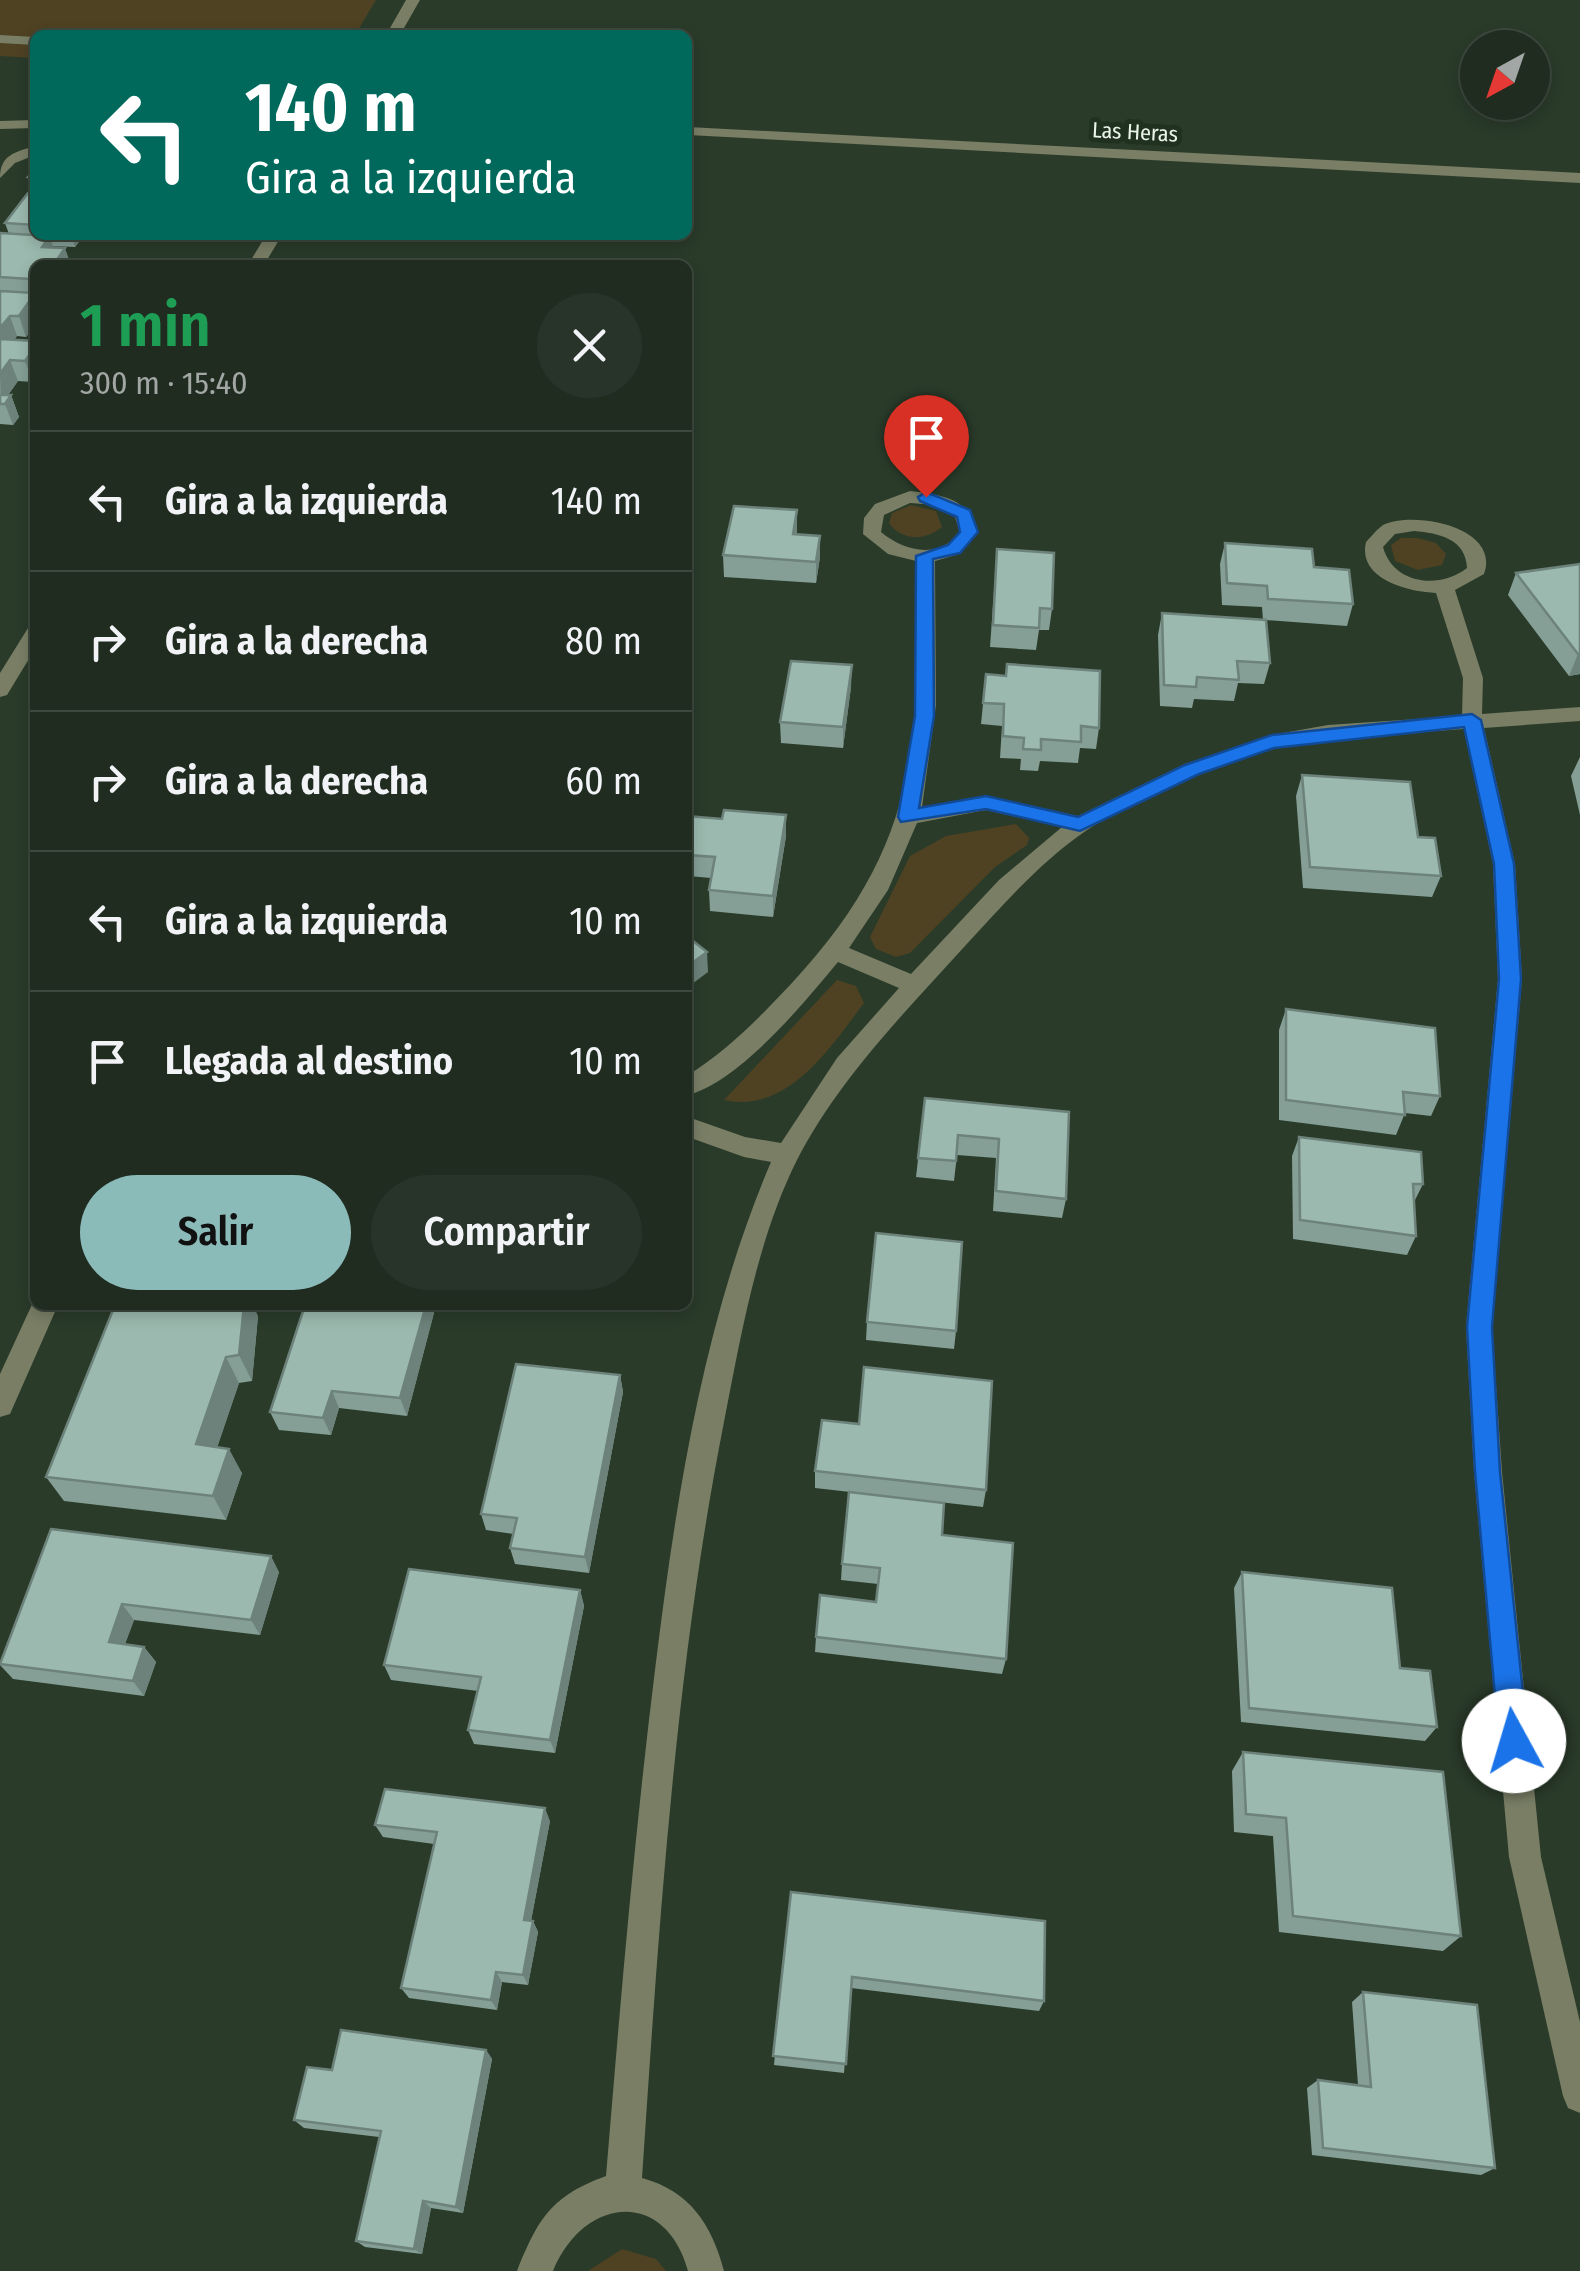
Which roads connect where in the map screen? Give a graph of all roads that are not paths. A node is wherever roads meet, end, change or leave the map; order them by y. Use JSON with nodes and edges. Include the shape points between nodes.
{"nodes":[{"id":1,"x":413,"y":0,"type":"edge"},
{"id":2,"x":396,"y":30,"type":"edge"},
{"id":3,"x":0,"y":39,"type":"edge"},
{"id":4,"x":30,"y":41,"type":"edge"},
{"id":5,"x":30,"y":124,"type":"edge"},
{"id":6,"x":0,"y":125,"type":"edge"},
{"id":7,"x":692,"y":131,"type":"edge"},
{"id":8,"x":30,"y":152,"type":"edge"},
{"id":9,"x":0,"y":173,"type":"edge"},
{"id":10,"x":1580,"y":178,"type":"edge"},
{"id":11,"x":924,"y":556,"type":"junction"},
{"id":12,"x":1444,"y":588,"type":"junction"},
{"id":13,"x":30,"y":640,"type":"edge"},
{"id":14,"x":0,"y":690,"type":"edge"},
{"id":15,"x":1580,"y":714,"type":"edge"},
{"id":16,"x":1472,"y":720,"type":"junction"},
{"id":17,"x":908,"y":817,"type":"junction"},
{"id":18,"x":1080,"y":824,"type":"junction"},
{"id":19,"x":836,"y":952,"type":"junction"},
{"id":20,"x":915,"y":985,"type":"junction"},
{"id":21,"x":692,"y":1083,"type":"edge"},
{"id":22,"x":692,"y":1128,"type":"edge"},
{"id":23,"x":787,"y":1154,"type":"junction"},
{"id":24,"x":43,"y":1310,"type":"edge"},
{"id":25,"x":0,"y":1405,"type":"edge"},
{"id":26,"x":1580,"y":2096,"type":"edge"},
{"id":27,"x":623,"y":2191,"type":"junction"},
{"id":28,"x":535,"y":2271,"type":"edge"},
{"id":29,"x":706,"y":2271,"type":"edge"}],
"edges":[{"from":1,"to":2,"type":"street"},
{"from":3,"to":4,"type":"street"},
{"from":5,"to":6,"type":"street"},
{"from":7,"to":10,"type":"street","name":"Las Heras"},
{"from":8,"to":9,"type":"street"},
{"from":11,"to":11,"type":"street","via":[[964,542],[964,514],[926,497],[882,506],[872,534],[892,550]]},
{"from":11,"to":17,"type":"street","via":[[925,716]]},
{"from":12,"to":12,"type":"street","via":[[1477,570],[1475,550],[1465,540],[1418,525],[1378,537],[1374,556],[1392,576]]},
{"from":12,"to":16,"type":"street","via":[[1474,678]]},
{"from":13,"to":14,"type":"street"},
{"from":15,"to":16,"type":"street"},
{"from":16,"to":18,"type":"street","via":[[1272,742],[1192,770]]},
{"from":16,"to":26,"type":"street","via":[[1504,864],[1510,979],[1479,1327],[1488,1472],[1525,1857]]},
{"from":17,"to":18,"type":"street","via":[[986,802]]},
{"from":17,"to":19,"type":"street","via":[[896,852]]},
{"from":18,"to":20,"type":"street","via":[[1006,886]]},
{"from":19,"to":20,"type":"street"},
{"from":19,"to":21,"type":"street","via":[[769,1022]]},
{"from":20,"to":23,"type":"street","via":[[846,1065]]},
{"from":22,"to":23,"type":"street"},
{"from":23,"to":27,"type":"street","via":[[760,1218],[726,1340],[686,1539],[647,1866]]},
{"from":24,"to":25,"type":"street"},
{"from":27,"to":28,"type":"street","via":[[594,2197],[568,2214],[547,2240]]},
{"from":27,"to":29,"type":"street","via":[[675,2209],[693,2232]]}]}
